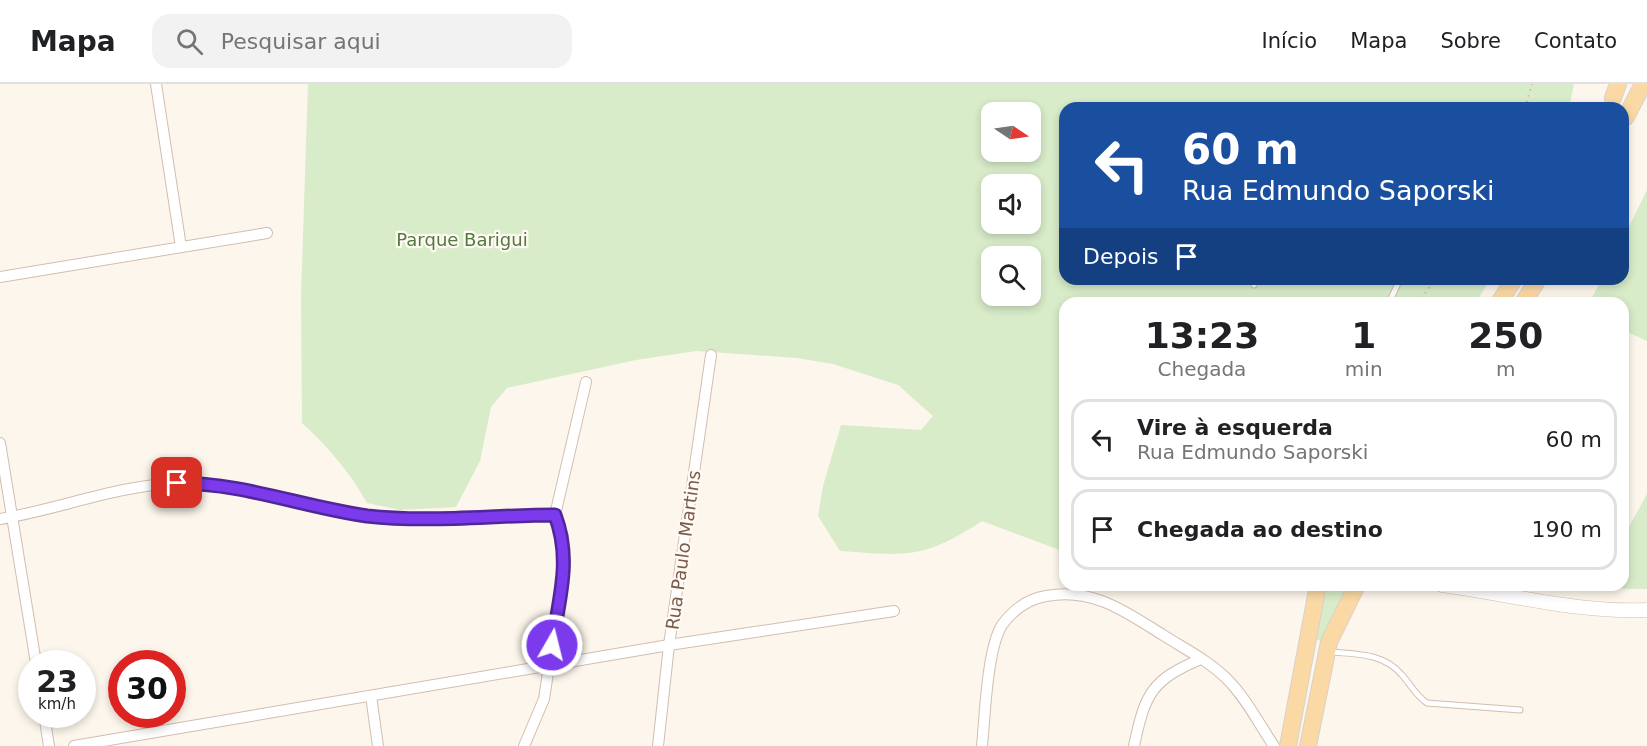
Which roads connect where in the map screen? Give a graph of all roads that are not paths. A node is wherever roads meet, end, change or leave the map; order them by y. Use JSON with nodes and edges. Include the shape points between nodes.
{"nodes":[{"id":1,"x":156,"y":84,"type":"edge"},
{"id":2,"x":1643,"y":84,"type":"edge"},
{"id":3,"x":1629,"y":111,"type":"edge"},
{"id":4,"x":267,"y":233,"type":"dead end"},
{"id":5,"x":181,"y":247,"type":"junction"},
{"id":6,"x":0,"y":277,"type":"edge"},
{"id":7,"x":711,"y":355,"type":"dead end"},
{"id":8,"x":586,"y":382,"type":"dead end"},
{"id":9,"x":0,"y":443,"type":"edge"},
{"id":10,"x":555,"y":515,"type":"junction"},
{"id":11,"x":12,"y":517,"type":"junction"},
{"id":12,"x":0,"y":519,"type":"edge"},
{"id":13,"x":1317,"y":591,"type":"edge"},
{"id":14,"x":1354,"y":591,"type":"edge"},
{"id":15,"x":1477,"y":591,"type":"edge"},
{"id":16,"x":1647,"y":610,"type":"edge"},
{"id":17,"x":894,"y":611,"type":"dead end"},
{"id":18,"x":669,"y":645,"type":"junction"},
{"id":19,"x":34,"y":650,"type":"edge"},
{"id":20,"x":1326,"y":652,"type":"junction"},
{"id":21,"x":1201,"y":659,"type":"junction"},
{"id":22,"x":549,"y":665,"type":"junction"},
{"id":23,"x":1300,"y":678,"type":"junction"},
{"id":24,"x":371,"y":696,"type":"junction"},
{"id":25,"x":1520,"y":710,"type":"dead end"},
{"id":26,"x":1313,"y":719,"type":"junction"},
{"id":27,"x":46,"y":728,"type":"edge"},
{"id":28,"x":49,"y":746,"type":"edge"},
{"id":29,"x":74,"y":746,"type":"edge"},
{"id":30,"x":378,"y":746,"type":"edge"},
{"id":31,"x":524,"y":746,"type":"edge"},
{"id":32,"x":658,"y":746,"type":"edge"},
{"id":33,"x":982,"y":746,"type":"edge"},
{"id":34,"x":1134,"y":746,"type":"edge"},
{"id":35,"x":1274,"y":746,"type":"edge"},
{"id":36,"x":1288,"y":746,"type":"edge"},
{"id":37,"x":1308,"y":746,"type":"edge"}],
"edges":[{"from":1,"to":5,"type":"street"},
{"from":2,"to":3,"type":"main road"},
{"from":4,"to":5,"type":"street"},
{"from":5,"to":6,"type":"street"},
{"from":7,"to":18,"type":"street","name":"Rua Paulo Martins"},
{"from":8,"to":10,"type":"street"},
{"from":9,"to":11,"type":"street"},
{"from":10,"to":11,"type":"street","via":[[384,518],[226,486],[177,483],[136,488]]},
{"from":10,"to":22,"type":"street","via":[[563,536],[565,561]]},
{"from":11,"to":12,"type":"street"},
{"from":11,"to":19,"type":"street"},
{"from":13,"to":23,"type":"main road"},
{"from":14,"to":20,"type":"main road"},
{"from":15,"to":16,"type":"street","via":[[1563,607]]},
{"from":17,"to":18,"type":"street"},
{"from":18,"to":22,"type":"street"},
{"from":18,"to":32,"type":"street","name":"Rua Paulo Martins"},
{"from":20,"to":25,"type":"lane","via":[[1385,661],[1400,672],[1418,698],[1427,704]]},
{"from":20,"to":26,"type":"main road"},
{"from":21,"to":33,"type":"street","via":[[1105,601],[1071,593],[1040,597],[1013,612],[996,639]]},
{"from":21,"to":34,"type":"street","via":[[1172,674],[1152,691]]},
{"from":21,"to":35,"type":"street","via":[[1227,679]]},
{"from":22,"to":24,"type":"street"},
{"from":22,"to":31,"type":"street","via":[[542,708]]},
{"from":23,"to":26,"type":"main road","via":[[1301,712]]},
{"from":23,"to":36,"type":"main road"},
{"from":24,"to":29,"type":"street"},
{"from":24,"to":30,"type":"street"},
{"from":26,"to":37,"type":"main road"},
{"from":27,"to":28,"type":"street"}]}
